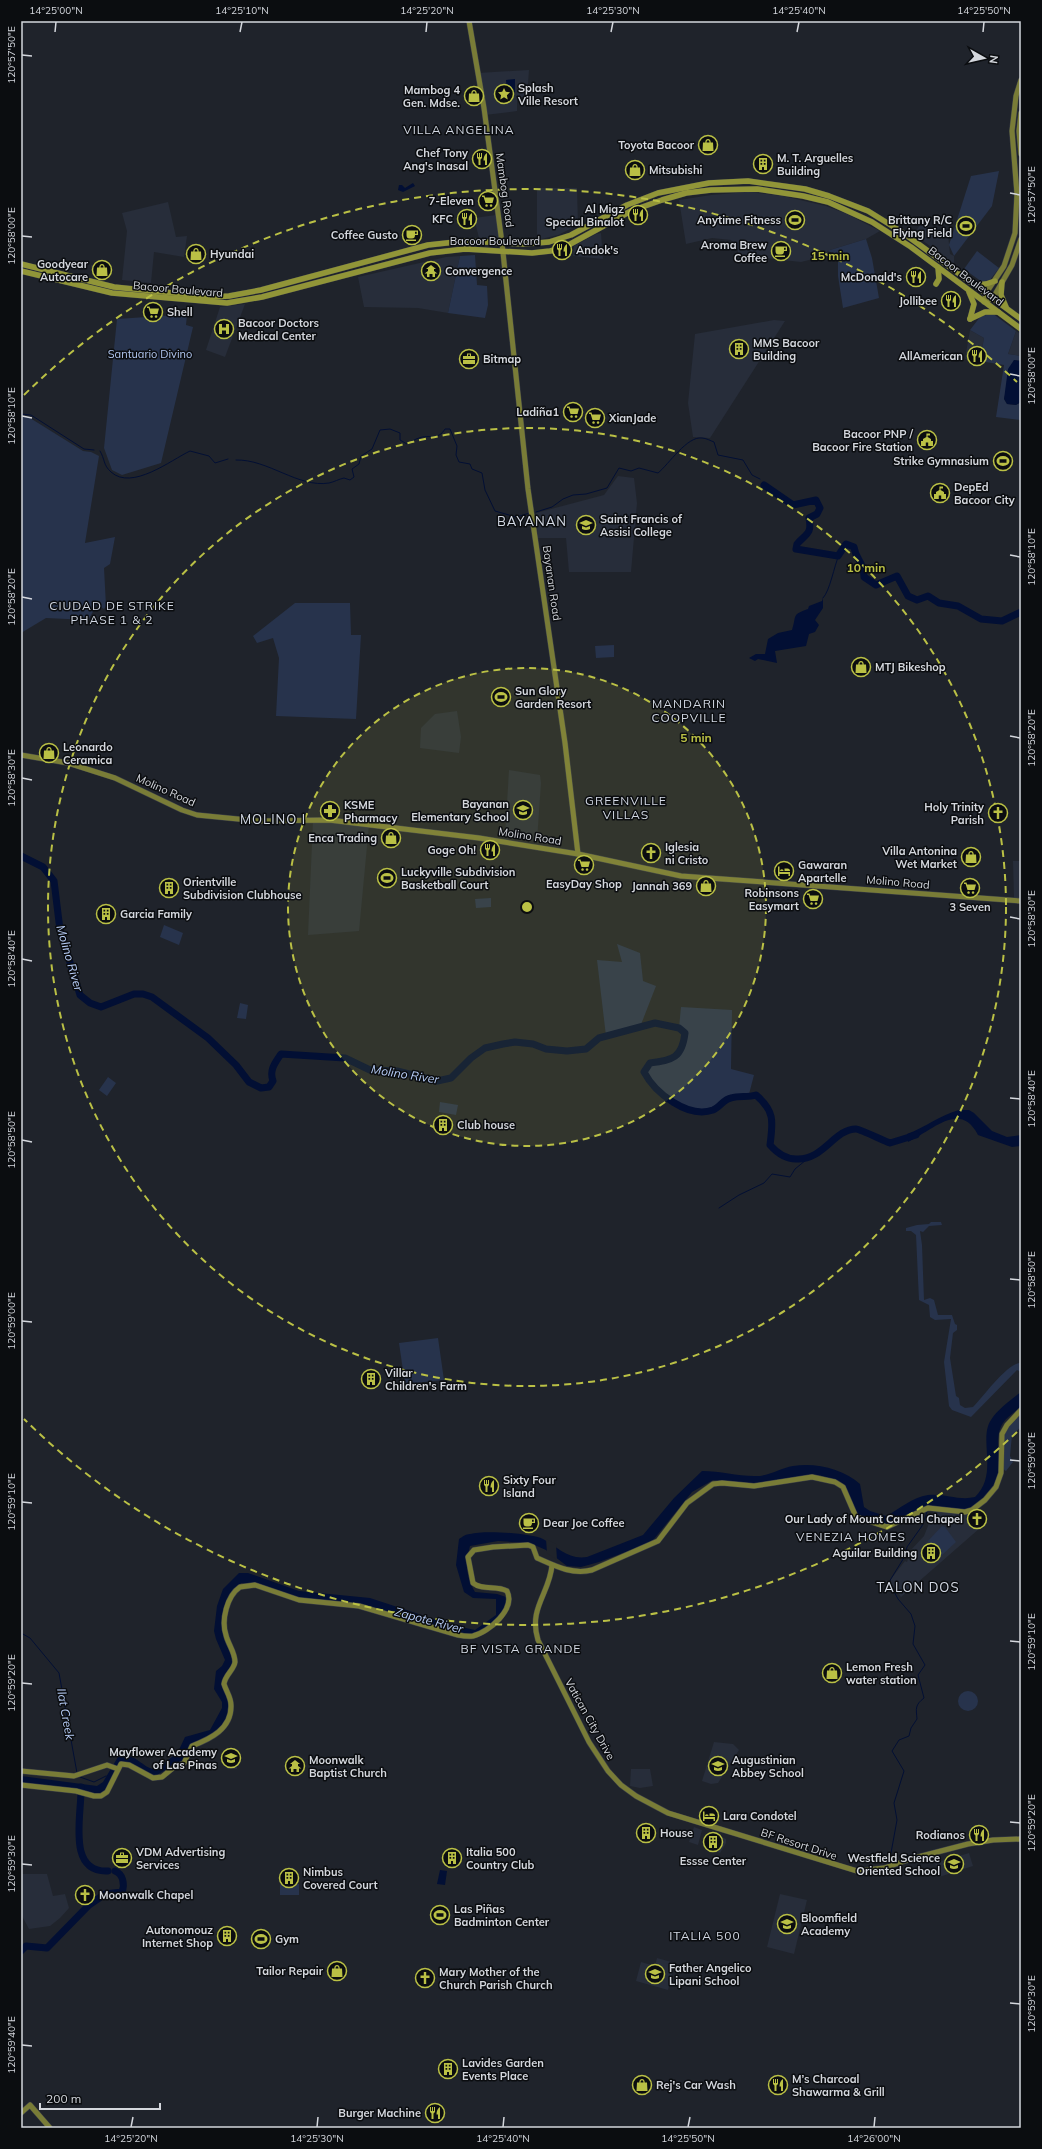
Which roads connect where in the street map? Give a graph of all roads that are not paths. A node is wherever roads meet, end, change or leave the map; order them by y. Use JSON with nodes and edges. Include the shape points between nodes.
{"nodes":[{"id":1,"x":469,"y":21,"type":"edge"},
{"id":2,"x":1021,"y":80,"type":"edge"},
{"id":3,"x":1021,"y":113,"type":"edge"},
{"id":4,"x":1021,"y":154,"type":"edge"},
{"id":5,"x":847,"y":202,"type":"junction"},
{"id":6,"x":845,"y":209,"type":"junction"},
{"id":7,"x":595,"y":222,"type":"junction"},
{"id":8,"x":598,"y":229,"type":"junction"},
{"id":9,"x":1021,"y":239,"type":"edge"},
{"id":10,"x":502,"y":243,"type":"junction"},
{"id":11,"x":503,"y":251,"type":"junction"},
{"id":12,"x":21,"y":264,"type":"edge"},
{"id":13,"x":938,"y":267,"type":"junction"},
{"id":14,"x":21,"y":271,"type":"edge"},
{"id":15,"x":995,"y":280,"type":"junction"},
{"id":16,"x":1002,"y":282,"type":"junction"},
{"id":17,"x":936,"y":284,"type":"dead end"},
{"id":18,"x":976,"y":285,"type":"junction"},
{"id":19,"x":966,"y":288,"type":"junction"},
{"id":20,"x":986,"y":293,"type":"junction"},
{"id":21,"x":993,"y":298,"type":"junction"},
{"id":22,"x":984,"y":302,"type":"junction"},
{"id":23,"x":1006,"y":308,"type":"junction"},
{"id":24,"x":999,"y":312,"type":"junction"},
{"id":25,"x":1021,"y":319,"type":"edge"},
{"id":26,"x":1021,"y":329,"type":"edge"},
{"id":27,"x":21,"y":755,"type":"edge"},
{"id":28,"x":578,"y":854,"type":"junction"},
{"id":29,"x":1021,"y":901,"type":"edge"},
{"id":30,"x":1021,"y":1410,"type":"edge"},
{"id":31,"x":552,"y":1565,"type":"junction"},
{"id":32,"x":117,"y":1769,"type":"junction"},
{"id":33,"x":21,"y":1771,"type":"edge"},
{"id":34,"x":21,"y":1785,"type":"edge"},
{"id":35,"x":735,"y":1833,"type":"joint"},
{"id":36,"x":1021,"y":1840,"type":"edge"},
{"id":37,"x":21,"y":2113,"type":"edge"},
{"id":38,"x":50,"y":2128,"type":"edge"}],
"edges":[{"from":1,"to":10,"type":"main road","name":"Mambog Road","via":[[484,108]]},
{"from":2,"to":15,"type":"main road","via":[[1012,131],[1017,220],[1013,245]]},
{"from":3,"to":4,"type":"main road"},
{"from":5,"to":6,"type":"main road"},
{"from":5,"to":7,"type":"main road","name":"Bacoor Boulevard","via":[[785,185],[719,182],[658,193],[627,205]]},
{"from":5,"to":18,"type":"main road","name":"Bacoor Boulevard","via":[[896,227]]},
{"from":6,"to":8,"type":"main road","name":"Bacoor Boulevard","via":[[828,202],[784,192],[722,189],[657,201],[631,211]]},
{"from":6,"to":13,"type":"main road","name":"Bacoor Boulevard","via":[[876,224]]},
{"from":7,"to":8,"type":"main road"},
{"from":7,"to":10,"type":"main road","name":"Bacoor Boulevard","via":[[571,235],[549,242]]},
{"from":8,"to":11,"type":"main road","name":"Bacoor Boulevard","via":[[563,248],[532,253]]},
{"from":9,"to":16,"type":"main road","via":[[1012,265]]},
{"from":10,"to":11,"type":"main road","name":"Bayanan Road"},
{"from":10,"to":12,"type":"main road","name":"Bacoor Boulevard","via":[[460,241],[428,245],[261,290],[212,297],[114,287]]},
{"from":11,"to":14,"type":"main road","name":"Bacoor Boulevard","via":[[460,249],[430,253],[262,297],[227,303],[112,293]]},
{"from":11,"to":28,"type":"main road","name":"Bayanan Road","via":[[528,489],[565,743]]},
{"from":13,"to":17,"type":"main road","via":[[939,279]]},
{"from":13,"to":19,"type":"main road","name":"Bacoor Boulevard"},
{"from":15,"to":18,"type":"main road"},
{"from":15,"to":20,"type":"main road"},
{"from":16,"to":21,"type":"main road"},
{"from":16,"to":23,"type":"main road"},
{"from":18,"to":20,"type":"main road","name":"Bacoor Boulevard"},
{"from":19,"to":22,"type":"main road","name":"Bacoor Boulevard"},
{"from":19,"to":24,"type":"main road","via":[[973,300],[974,309],[970,319],[985,312]]},
{"from":20,"to":21,"type":"main road","name":"Bacoor Boulevard"},
{"from":20,"to":22,"type":"main road"},
{"from":21,"to":22,"type":"main road"},
{"from":21,"to":23,"type":"main road","name":"Bacoor Boulevard"},
{"from":22,"to":24,"type":"main road","name":"Bacoor Boulevard"},
{"from":23,"to":25,"type":"main road","name":"Bacoor Boulevard"},
{"from":24,"to":26,"type":"main road","name":"Bacoor Boulevard"},
{"from":27,"to":28,"type":"main road","name":"Molino Road","via":[[68,763],[115,778],[198,815],[258,821],[329,820]]},
{"from":28,"to":29,"type":"main road","name":"Molino Road","via":[[681,876]]},
{"from":30,"to":31,"type":"main road","via":[[1004,1429],[1001,1440],[1001,1473],[996,1487],[991,1494],[968,1511],[924,1509],[887,1527],[860,1519],[853,1513],[843,1487],[818,1477],[754,1486],[717,1483],[705,1488],[691,1499],[658,1541],[649,1546],[582,1573]]},
{"from":31,"to":32,"type":"main road","via":[[537,1558],[533,1547],[528,1545],[481,1548],[470,1553],[469,1568],[473,1583],[479,1587],[504,1589],[510,1599],[507,1611],[501,1617],[472,1637],[359,1606],[299,1600],[255,1585],[240,1586],[230,1598],[225,1621],[226,1636],[235,1661],[225,1679],[231,1706],[221,1730],[208,1741],[192,1746],[184,1763],[159,1778],[150,1778],[126,1764],[121,1764]]},
{"from":31,"to":35,"type":"main road","name":"Vatican City Drive","via":[[551,1576],[538,1604],[534,1629],[548,1662],[596,1754],[621,1785],[653,1806],[686,1820]]},
{"from":32,"to":33,"type":"main road","via":[[110,1766],[74,1776]]},
{"from":32,"to":34,"type":"main road","via":[[105,1794],[98,1797],[80,1792]]},
{"from":35,"to":36,"type":"main road","name":"BF Resort Drive","via":[[857,1872],[884,1868],[968,1844],[993,1840]]},
{"from":37,"to":38,"type":"main road","via":[[30,2105]]}]}
